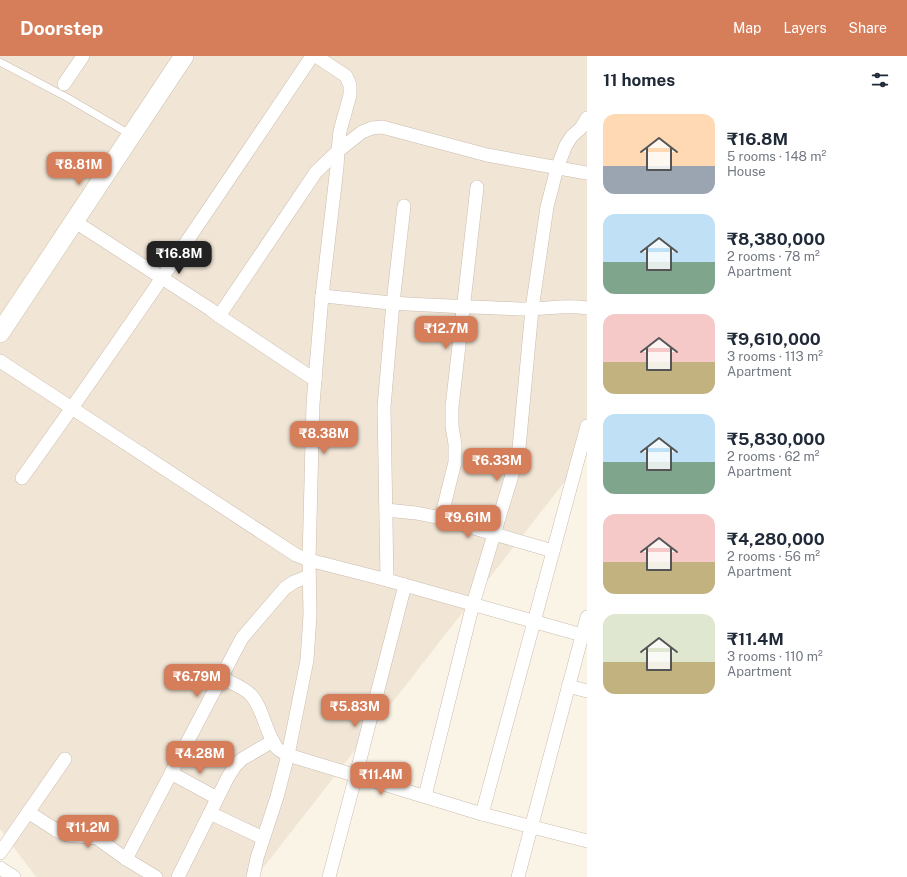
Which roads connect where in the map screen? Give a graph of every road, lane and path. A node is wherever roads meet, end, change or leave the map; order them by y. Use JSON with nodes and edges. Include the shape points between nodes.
{"nodes":[{"id":1,"x":83,"y":56,"type":"edge"},
{"id":2,"x":184,"y":56,"type":"edge"},
{"id":3,"x":312,"y":56,"type":"edge"},
{"id":4,"x":316,"y":56,"type":"edge"},
{"id":5,"x":0,"y":62,"type":"edge"},
{"id":6,"x":64,"y":84,"type":"dead end"},
{"id":7,"x":587,"y":118,"type":"edge"},
{"id":8,"x":132,"y":135,"type":"junction"},
{"id":9,"x":338,"y":151,"type":"junction"},
{"id":10,"x":557,"y":168,"type":"junction"},
{"id":11,"x":587,"y":173,"type":"edge"},
{"id":12,"x":477,"y":187,"type":"dead end"},
{"id":13,"x":404,"y":206,"type":"dead end"},
{"id":14,"x":74,"y":221,"type":"junction"},
{"id":15,"x":162,"y":278,"type":"junction"},
{"id":16,"x":322,"y":296,"type":"junction"},
{"id":17,"x":393,"y":303,"type":"junction"},
{"id":18,"x":463,"y":306,"type":"junction"},
{"id":19,"x":587,"y":308,"type":"edge"},
{"id":20,"x":532,"y":309,"type":"junction"},
{"id":21,"x":219,"y":316,"type":"junction"},
{"id":22,"x":0,"y":333,"type":"edge"},
{"id":23,"x":0,"y":361,"type":"edge"},
{"id":24,"x":315,"y":380,"type":"junction"},
{"id":25,"x":73,"y":408,"type":"junction"},
{"id":26,"x":587,"y":426,"type":"edge"},
{"id":27,"x":585,"y":441,"type":"edge"},
{"id":28,"x":22,"y":478,"type":"dead end"},
{"id":29,"x":386,"y":510,"type":"junction"},
{"id":30,"x":441,"y":518,"type":"junction"},
{"id":31,"x":494,"y":534,"type":"junction"},
{"id":32,"x":553,"y":551,"type":"junction"},
{"id":33,"x":309,"y":560,"type":"junction"},
{"id":34,"x":309,"y":576,"type":"junction"},
{"id":35,"x":387,"y":580,"type":"junction"},
{"id":36,"x":405,"y":585,"type":"junction"},
{"id":37,"x":473,"y":604,"type":"junction"},
{"id":38,"x":587,"y":617,"type":"edge"},
{"id":39,"x":534,"y":621,"type":"junction"},
{"id":40,"x":582,"y":635,"type":"junction"},
{"id":41,"x":222,"y":678,"type":"junction"},
{"id":42,"x":568,"y":686,"type":"junction"},
{"id":43,"x":587,"y":692,"type":"edge"},
{"id":44,"x":273,"y":741,"type":"junction"},
{"id":45,"x":288,"y":755,"type":"junction"},
{"id":46,"x":65,"y":759,"type":"dead end"},
{"id":47,"x":171,"y":773,"type":"junction"},
{"id":48,"x":356,"y":775,"type":"junction"},
{"id":49,"x":425,"y":796,"type":"junction"},
{"id":50,"x":217,"y":798,"type":"junction"},
{"id":51,"x":28,"y":812,"type":"junction"},
{"id":52,"x":210,"y":813,"type":"junction"},
{"id":53,"x":482,"y":814,"type":"junction"},
{"id":54,"x":531,"y":827,"type":"junction"},
{"id":55,"x":263,"y":838,"type":"junction"},
{"id":56,"x":587,"y":841,"type":"edge"},
{"id":57,"x":0,"y":853,"type":"edge"},
{"id":58,"x":126,"y":859,"type":"junction"},
{"id":59,"x":0,"y":868,"type":"edge"},
{"id":60,"x":14,"y":877,"type":"edge"},
{"id":61,"x":156,"y":877,"type":"edge"},
{"id":62,"x":178,"y":877,"type":"edge"},
{"id":63,"x":253,"y":877,"type":"edge"},
{"id":64,"x":328,"y":877,"type":"edge"},
{"id":65,"x":518,"y":877,"type":"edge"}],
"edges":[{"from":1,"to":6,"type":"street"},
{"from":2,"to":8,"type":"main road"},
{"from":3,"to":15,"type":"street"},
{"from":4,"to":9,"type":"street","via":[[346,76],[350,85]]},
{"from":5,"to":8,"type":"lane"},
{"from":7,"to":10,"type":"street","via":[[566,145]]},
{"from":8,"to":14,"type":"main road"},
{"from":9,"to":10,"type":"street","via":[[362,132],[382,127],[487,155]]},
{"from":9,"to":16,"type":"street"},
{"from":9,"to":21,"type":"street","via":[[316,172]]},
{"from":10,"to":11,"type":"street"},
{"from":10,"to":20,"type":"street","via":[[547,207]]},
{"from":12,"to":18,"type":"street"},
{"from":13,"to":17,"type":"street"},
{"from":14,"to":15,"type":"street"},
{"from":14,"to":22,"type":"main road"},
{"from":15,"to":21,"type":"street"},
{"from":15,"to":25,"type":"street"},
{"from":16,"to":17,"type":"street"},
{"from":16,"to":24,"type":"street"},
{"from":17,"to":18,"type":"street"},
{"from":17,"to":29,"type":"street","via":[[384,407]]},
{"from":18,"to":20,"type":"street"},
{"from":18,"to":30,"type":"street","via":[[452,407],[454,462]]},
{"from":19,"to":20,"type":"street","via":[[564,306]]},
{"from":20,"to":31,"type":"street","via":[[519,448]]},
{"from":21,"to":24,"type":"street"},
{"from":23,"to":25,"type":"street"},
{"from":24,"to":33,"type":"street"},
{"from":25,"to":28,"type":"street"},
{"from":25,"to":33,"type":"street","via":[[296,555]]},
{"from":26,"to":27,"type":"street"},
{"from":27,"to":32,"type":"street"},
{"from":29,"to":30,"type":"street"},
{"from":29,"to":35,"type":"street"},
{"from":30,"to":31,"type":"street"},
{"from":31,"to":32,"type":"street"},
{"from":31,"to":37,"type":"street"},
{"from":32,"to":39,"type":"street"},
{"from":33,"to":34,"type":"street"},
{"from":33,"to":35,"type":"street"},
{"from":34,"to":41,"type":"street","via":[[294,582],[276,598],[242,638]]},
{"from":34,"to":45,"type":"street","via":[[307,660]]},
{"from":35,"to":36,"type":"street"},
{"from":36,"to":37,"type":"street"},
{"from":36,"to":48,"type":"street"},
{"from":37,"to":39,"type":"street"},
{"from":37,"to":49,"type":"street"},
{"from":38,"to":40,"type":"street"},
{"from":39,"to":40,"type":"street"},
{"from":39,"to":53,"type":"street"},
{"from":40,"to":42,"type":"street"},
{"from":41,"to":44,"type":"street","via":[[251,694]]},
{"from":41,"to":47,"type":"street"},
{"from":42,"to":43,"type":"street"},
{"from":42,"to":54,"type":"street"},
{"from":44,"to":45,"type":"street","via":[[281,752]]},
{"from":44,"to":50,"type":"street","via":[[242,759],[235,766]]},
{"from":45,"to":48,"type":"street"},
{"from":45,"to":55,"type":"street"},
{"from":46,"to":51,"type":"street"},
{"from":47,"to":50,"type":"street"},
{"from":47,"to":58,"type":"street"},
{"from":48,"to":49,"type":"street"},
{"from":48,"to":64,"type":"street"},
{"from":49,"to":53,"type":"street"},
{"from":50,"to":52,"type":"street"},
{"from":51,"to":57,"type":"street"},
{"from":51,"to":58,"type":"street","via":[[66,835],[97,838]]},
{"from":52,"to":55,"type":"street"},
{"from":52,"to":62,"type":"street"},
{"from":53,"to":54,"type":"street"},
{"from":54,"to":56,"type":"street"},
{"from":54,"to":65,"type":"street"},
{"from":55,"to":63,"type":"street"},
{"from":58,"to":61,"type":"street"},
{"from":59,"to":60,"type":"street"}]}
